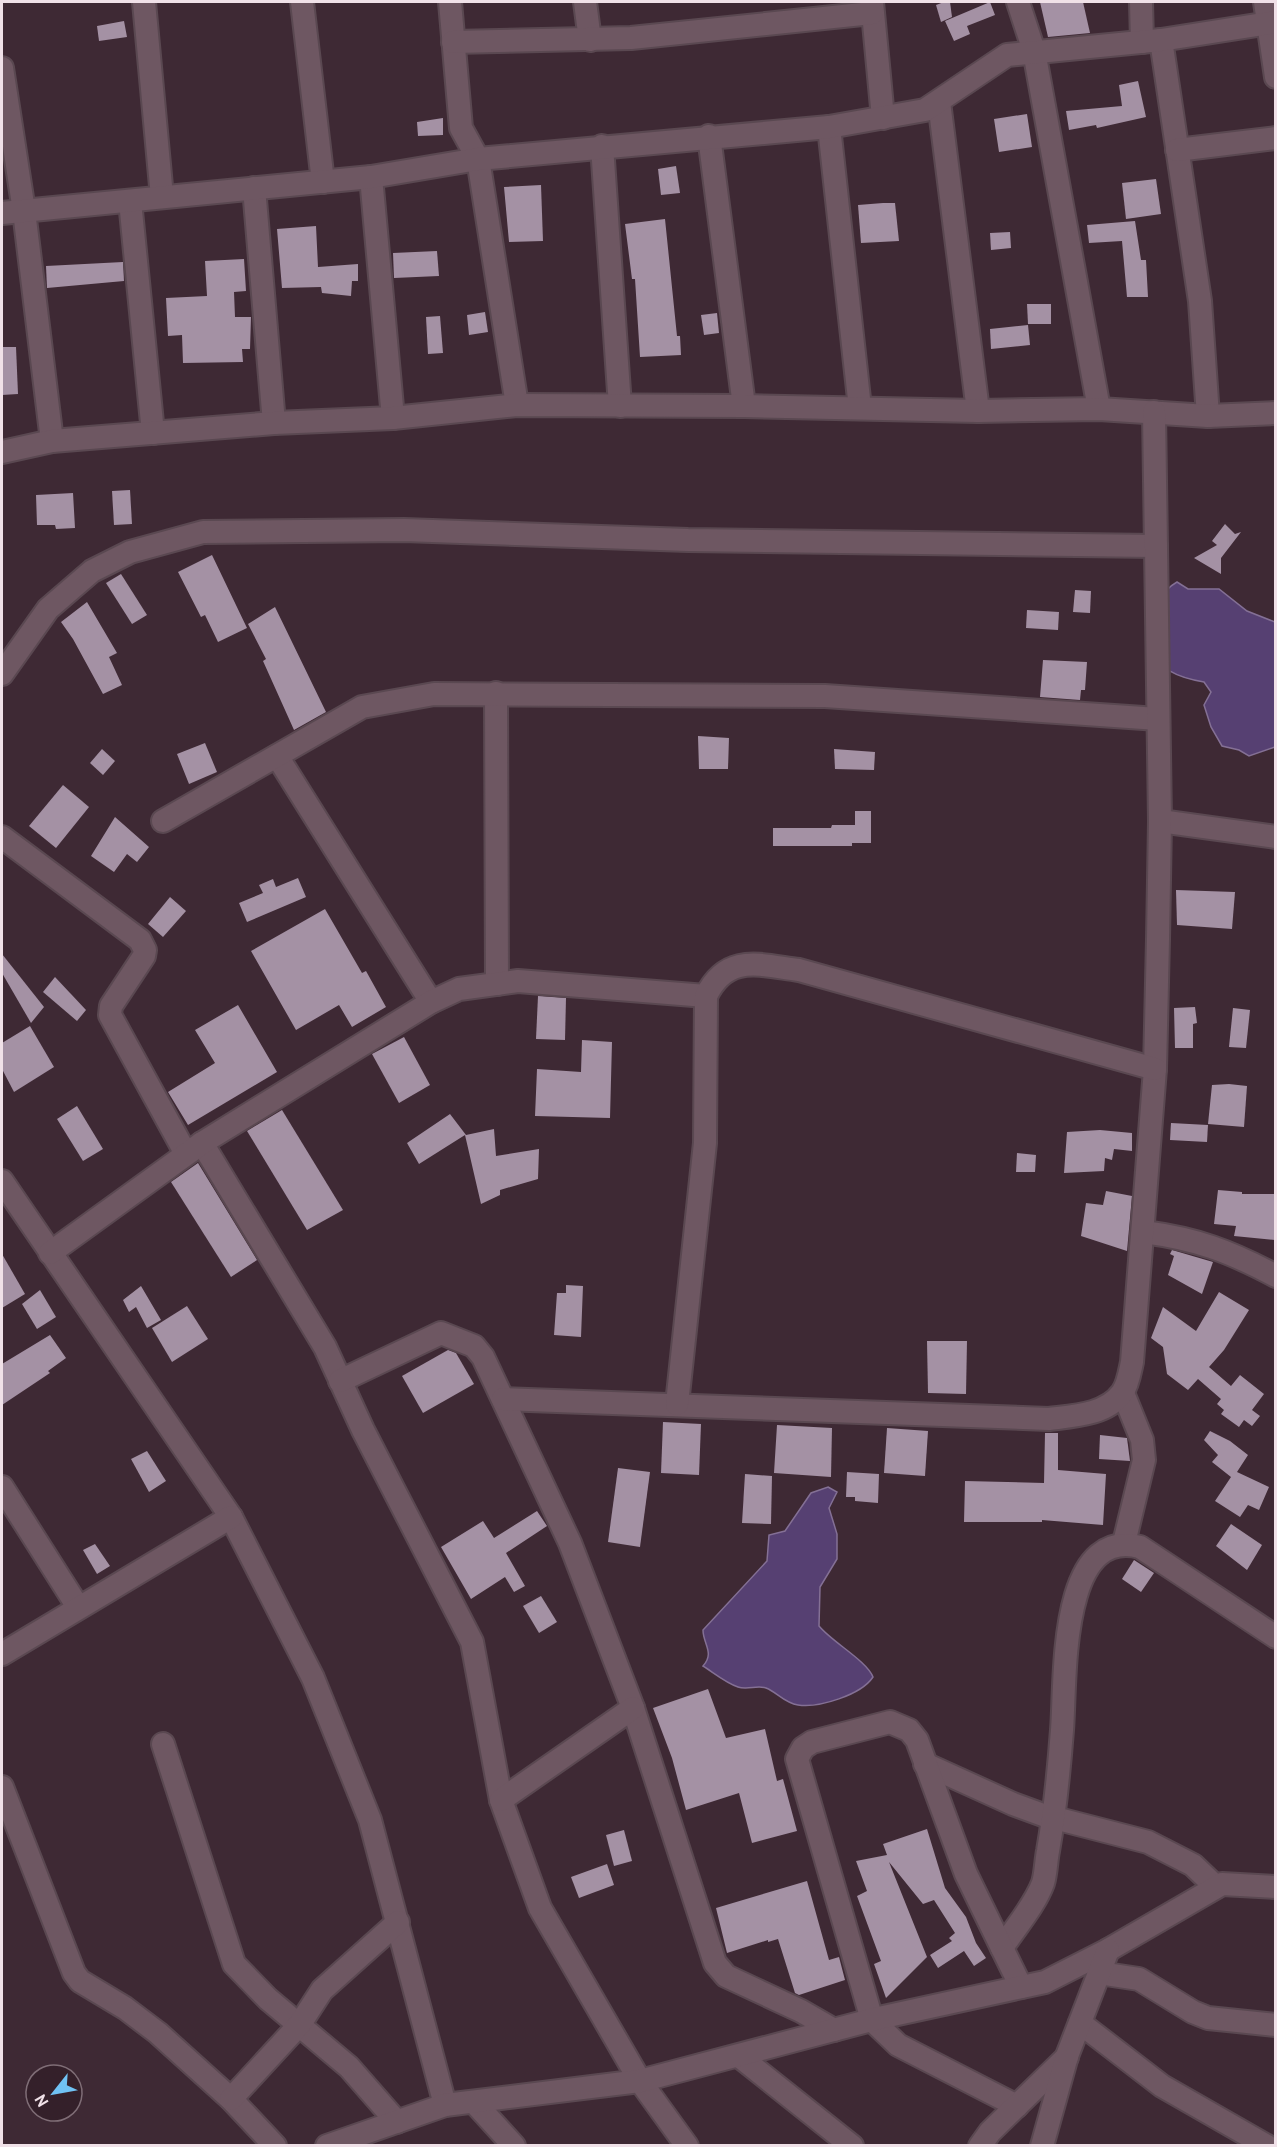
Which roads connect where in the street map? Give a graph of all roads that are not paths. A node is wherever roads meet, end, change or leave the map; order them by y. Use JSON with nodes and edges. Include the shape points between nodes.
{"nodes":[{"id":1,"x":144,"y":2,"type":"edge"},
{"id":2,"x":302,"y":2,"type":"edge"},
{"id":3,"x":450,"y":2,"type":"edge"},
{"id":4,"x":585,"y":2,"type":"edge"},
{"id":5,"x":1018,"y":2,"type":"edge"},
{"id":6,"x":1142,"y":2,"type":"edge"},
{"id":7,"x":872,"y":7,"type":"edge"},
{"id":8,"x":1269,"y":15,"type":"edge"},
{"id":9,"x":590,"y":40,"type":"junction"},
{"id":10,"x":1151,"y":41,"type":"junction"},
{"id":11,"x":453,"y":42,"type":"junction"},
{"id":12,"x":1034,"y":51,"type":"junction"},
{"id":13,"x":2,"y":68,"type":"edge"},
{"id":14,"x":1275,"y":77,"type":"edge"},
{"id":15,"x":939,"y":102,"type":"junction"},
{"id":16,"x":883,"y":118,"type":"junction"},
{"id":17,"x":829,"y":127,"type":"junction"},
{"id":18,"x":709,"y":136,"type":"junction"},
{"id":19,"x":1275,"y":138,"type":"edge"},
{"id":20,"x":602,"y":146,"type":"junction"},
{"id":21,"x":1177,"y":150,"type":"junction"},
{"id":22,"x":478,"y":159,"type":"junction"},
{"id":23,"x":371,"y":177,"type":"junction"},
{"id":24,"x":323,"y":182,"type":"junction"},
{"id":25,"x":254,"y":189,"type":"junction"},
{"id":26,"x":162,"y":197,"type":"junction"},
{"id":27,"x":130,"y":201,"type":"junction"},
{"id":28,"x":13,"y":212,"type":"edge"},
{"id":29,"x":517,"y":405,"type":"junction"},
{"id":30,"x":620,"y":406,"type":"junction"},
{"id":31,"x":744,"y":406,"type":"junction"},
{"id":32,"x":860,"y":408,"type":"junction"},
{"id":33,"x":1099,"y":409,"type":"junction"},
{"id":34,"x":978,"y":411,"type":"junction"},
{"id":35,"x":1154,"y":412,"type":"junction"},
{"id":36,"x":1275,"y":413,"type":"edge"},
{"id":37,"x":1208,"y":416,"type":"junction"},
{"id":38,"x":393,"y":418,"type":"junction"},
{"id":39,"x":274,"y":423,"type":"junction"},
{"id":40,"x":153,"y":433,"type":"junction"},
{"id":41,"x":52,"y":441,"type":"junction"},
{"id":42,"x":2,"y":452,"type":"edge"},
{"id":43,"x":1156,"y":546,"type":"junction"},
{"id":44,"x":2,"y":674,"type":"edge"},
{"id":45,"x":496,"y":693,"type":"junction"},
{"id":46,"x":1158,"y":719,"type":"junction"},
{"id":47,"x":277,"y":756,"type":"junction"},
{"id":48,"x":1160,"y":820,"type":"junction"},
{"id":49,"x":163,"y":821,"type":"dead end"},
{"id":50,"x":2,"y":837,"type":"edge"},
{"id":51,"x":1275,"y":837,"type":"edge"},
{"id":52,"x":497,"y":984,"type":"junction"},
{"id":53,"x":706,"y":996,"type":"junction"},
{"id":54,"x":431,"y":1002,"type":"junction"},
{"id":55,"x":1155,"y":1069,"type":"junction"},
{"id":56,"x":194,"y":1148,"type":"junction"},
{"id":57,"x":2,"y":1181,"type":"edge"},
{"id":58,"x":9,"y":1210,"type":"edge"},
{"id":59,"x":1144,"y":1232,"type":"junction"},
{"id":60,"x":50,"y":1253,"type":"junction"},
{"id":61,"x":1275,"y":1276,"type":"edge"},
{"id":62,"x":340,"y":1381,"type":"junction"},
{"id":63,"x":1123,"y":1393,"type":"junction"},
{"id":64,"x":503,"y":1399,"type":"junction"},
{"id":65,"x":677,"y":1404,"type":"junction"},
{"id":66,"x":2,"y":1487,"type":"edge"},
{"id":67,"x":231,"y":1517,"type":"junction"},
{"id":68,"x":1124,"y":1543,"type":"junction"},
{"id":69,"x":78,"y":1607,"type":"junction"},
{"id":70,"x":1275,"y":1637,"type":"edge"},
{"id":71,"x":2,"y":1654,"type":"edge"},
{"id":72,"x":633,"y":1708,"type":"junction"},
{"id":73,"x":163,"y":1744,"type":"dead end"},
{"id":74,"x":925,"y":1764,"type":"junction"},
{"id":75,"x":2,"y":1787,"type":"edge"},
{"id":76,"x":501,"y":1800,"type":"junction"},
{"id":77,"x":1054,"y":1818,"type":"junction"},
{"id":78,"x":1216,"y":1887,"type":"junction"},
{"id":79,"x":1275,"y":1887,"type":"edge"},
{"id":80,"x":398,"y":1922,"type":"junction"},
{"id":81,"x":1002,"y":1948,"type":"junction"},
{"id":82,"x":1108,"y":1950,"type":"junction"},
{"id":83,"x":1100,"y":1973,"type":"junction"},
{"id":84,"x":1021,"y":1987,"type":"junction"},
{"id":85,"x":872,"y":2020,"type":"junction"},
{"id":86,"x":1080,"y":2023,"type":"junction"},
{"id":87,"x":300,"y":2024,"type":"junction"},
{"id":88,"x":1275,"y":2025,"type":"edge"},
{"id":89,"x":834,"y":2031,"type":"junction"},
{"id":90,"x":739,"y":2056,"type":"junction"},
{"id":91,"x":1067,"y":2056,"type":"junction"},
{"id":92,"x":640,"y":2081,"type":"junction"},
{"id":93,"x":231,"y":2099,"type":"junction"},
{"id":94,"x":474,"y":2102,"type":"junction"},
{"id":95,"x":445,"y":2105,"type":"junction"},
{"id":96,"x":1017,"y":2106,"type":"junction"},
{"id":97,"x":397,"y":2122,"type":"junction"},
{"id":98,"x":511,"y":2144,"type":"edge"},
{"id":99,"x":275,"y":2145,"type":"edge"},
{"id":100,"x":327,"y":2145,"type":"edge"},
{"id":101,"x":687,"y":2145,"type":"edge"},
{"id":102,"x":852,"y":2145,"type":"edge"},
{"id":103,"x":980,"y":2145,"type":"edge"},
{"id":104,"x":1042,"y":2145,"type":"edge"},
{"id":105,"x":1267,"y":2145,"type":"edge"}],
"edges":[{"from":1,"to":26,"type":"street"},
{"from":2,"to":24,"type":"street"},
{"from":3,"to":11,"type":"street"},
{"from":4,"to":9,"type":"street"},
{"from":5,"to":12,"type":"street"},
{"from":6,"to":10,"type":"street"},
{"from":7,"to":9,"type":"street"},
{"from":7,"to":16,"type":"street"},
{"from":8,"to":10,"type":"street"},
{"from":8,"to":14,"type":"street"},
{"from":9,"to":11,"type":"street"},
{"from":10,"to":12,"type":"street"},
{"from":10,"to":21,"type":"street"},
{"from":11,"to":22,"type":"street","via":[[461,128]]},
{"from":12,"to":15,"type":"street","via":[[1001,58]]},
{"from":12,"to":33,"type":"street"},
{"from":13,"to":28,"type":"street"},
{"from":15,"to":16,"type":"street","via":[[916,112]]},
{"from":15,"to":34,"type":"street"},
{"from":16,"to":17,"type":"street"},
{"from":17,"to":18,"type":"street"},
{"from":17,"to":32,"type":"street"},
{"from":18,"to":20,"type":"street"},
{"from":18,"to":31,"type":"street"},
{"from":19,"to":21,"type":"street"},
{"from":20,"to":22,"type":"street"},
{"from":20,"to":30,"type":"street"},
{"from":21,"to":37,"type":"street","via":[[1200,301]]},
{"from":22,"to":23,"type":"street"},
{"from":22,"to":29,"type":"street"},
{"from":23,"to":24,"type":"street"},
{"from":23,"to":38,"type":"street"},
{"from":24,"to":25,"type":"street"},
{"from":25,"to":26,"type":"street"},
{"from":25,"to":39,"type":"street"},
{"from":26,"to":27,"type":"street"},
{"from":27,"to":28,"type":"street"},
{"from":27,"to":40,"type":"street"},
{"from":28,"to":41,"type":"street"},
{"from":29,"to":30,"type":"street"},
{"from":29,"to":38,"type":"street"},
{"from":30,"to":31,"type":"street"},
{"from":31,"to":32,"type":"street"},
{"from":32,"to":34,"type":"street"},
{"from":33,"to":34,"type":"street"},
{"from":33,"to":35,"type":"street"},
{"from":35,"to":37,"type":"street"},
{"from":35,"to":43,"type":"street"},
{"from":36,"to":37,"type":"street"},
{"from":38,"to":39,"type":"street"},
{"from":39,"to":40,"type":"street"},
{"from":40,"to":41,"type":"street"},
{"from":41,"to":42,"type":"street"},
{"from":43,"to":44,"type":"street","via":[[688,540],[404,530],[203,532],[130,552],[92,571],[48,609]]},
{"from":43,"to":46,"type":"street"},
{"from":45,"to":46,"type":"street","via":[[825,696]]},
{"from":45,"to":47,"type":"street","via":[[434,694],[362,707]]},
{"from":45,"to":52,"type":"street"},
{"from":46,"to":48,"type":"street"},
{"from":47,"to":49,"type":"street"},
{"from":47,"to":54,"type":"street"},
{"from":48,"to":51,"type":"street"},
{"from":48,"to":55,"type":"street"},
{"from":50,"to":56,"type":"street","via":[[140,940],[144,956],[111,1006],[110,1015]]},
{"from":52,"to":53,"type":"street","via":[[518,981]]},
{"from":52,"to":54,"type":"street","via":[[459,989]]},
{"from":53,"to":55,"type":"street","via":[[726,969],[753,964],[799,970]]},
{"from":53,"to":65,"type":"street","via":[[705,1143]]},
{"from":54,"to":56,"type":"street"},
{"from":55,"to":59,"type":"street"},
{"from":56,"to":60,"type":"street"},
{"from":56,"to":62,"type":"street","via":[[301,1303]]},
{"from":57,"to":58,"type":"street"},
{"from":58,"to":60,"type":"street"},
{"from":59,"to":61,"type":"street","via":[[1181,1237],[1229,1252]]},
{"from":59,"to":63,"type":"street","via":[[1132,1362]]},
{"from":60,"to":67,"type":"street"},
{"from":62,"to":64,"type":"street","via":[[441,1333],[474,1346]]},
{"from":62,"to":76,"type":"street","via":[[472,1642]]},
{"from":63,"to":65,"type":"street","via":[[1107,1406],[1086,1414],[1049,1419]]},
{"from":63,"to":68,"type":"street","via":[[1142,1440],[1144,1460]]},
{"from":64,"to":65,"type":"street"},
{"from":64,"to":72,"type":"street","via":[[570,1543]]},
{"from":66,"to":69,"type":"street"},
{"from":67,"to":69,"type":"street"},
{"from":67,"to":80,"type":"street","via":[[313,1678],[370,1820]]},
{"from":68,"to":70,"type":"street","via":[[1140,1547]]},
{"from":68,"to":77,"type":"street","via":[[1098,1554],[1076,1594],[1064,1662]]},
{"from":69,"to":71,"type":"street"},
{"from":72,"to":76,"type":"street"},
{"from":72,"to":89,"type":"street","via":[[715,1963],[726,1977],[801,2011]]},
{"from":73,"to":87,"type":"street","via":[[234,1965]]},
{"from":74,"to":77,"type":"street"},
{"from":74,"to":81,"type":"street","via":[[966,1874]]},
{"from":74,"to":85,"type":"street","via":[[909,1730],[890,1722],[812,1742],[797,1759]]},
{"from":75,"to":93,"type":"street","via":[[74,1973],[80,1981],[158,2033]]},
{"from":76,"to":92,"type":"street","via":[[540,1908]]},
{"from":77,"to":78,"type":"street","via":[[1148,1842],[1193,1865]]},
{"from":77,"to":81,"type":"street","via":[[1043,1883]]},
{"from":78,"to":79,"type":"street","via":[[1228,1883]]},
{"from":78,"to":82,"type":"street"},
{"from":80,"to":87,"type":"street","via":[[322,1990]]},
{"from":80,"to":95,"type":"street"},
{"from":81,"to":84,"type":"street"},
{"from":82,"to":83,"type":"street"},
{"from":82,"to":84,"type":"street","via":[[1045,1982]]},
{"from":83,"to":86,"type":"street"},
{"from":83,"to":88,"type":"street","via":[[1139,1979],[1208,2018]]},
{"from":84,"to":85,"type":"street"},
{"from":85,"to":89,"type":"street"},
{"from":85,"to":96,"type":"street","via":[[898,2045]]},
{"from":86,"to":91,"type":"street"},
{"from":86,"to":105,"type":"street","via":[[1162,2086]]},
{"from":87,"to":93,"type":"street"},
{"from":87,"to":97,"type":"street","via":[[349,2067]]},
{"from":89,"to":90,"type":"street"},
{"from":90,"to":92,"type":"street"},
{"from":90,"to":102,"type":"street"},
{"from":91,"to":96,"type":"street"},
{"from":91,"to":104,"type":"street"},
{"from":92,"to":94,"type":"street"},
{"from":92,"to":101,"type":"street"},
{"from":93,"to":99,"type":"street"},
{"from":94,"to":95,"type":"street"},
{"from":94,"to":98,"type":"street"},
{"from":95,"to":97,"type":"street"},
{"from":96,"to":103,"type":"street"},
{"from":97,"to":100,"type":"street"}]}
